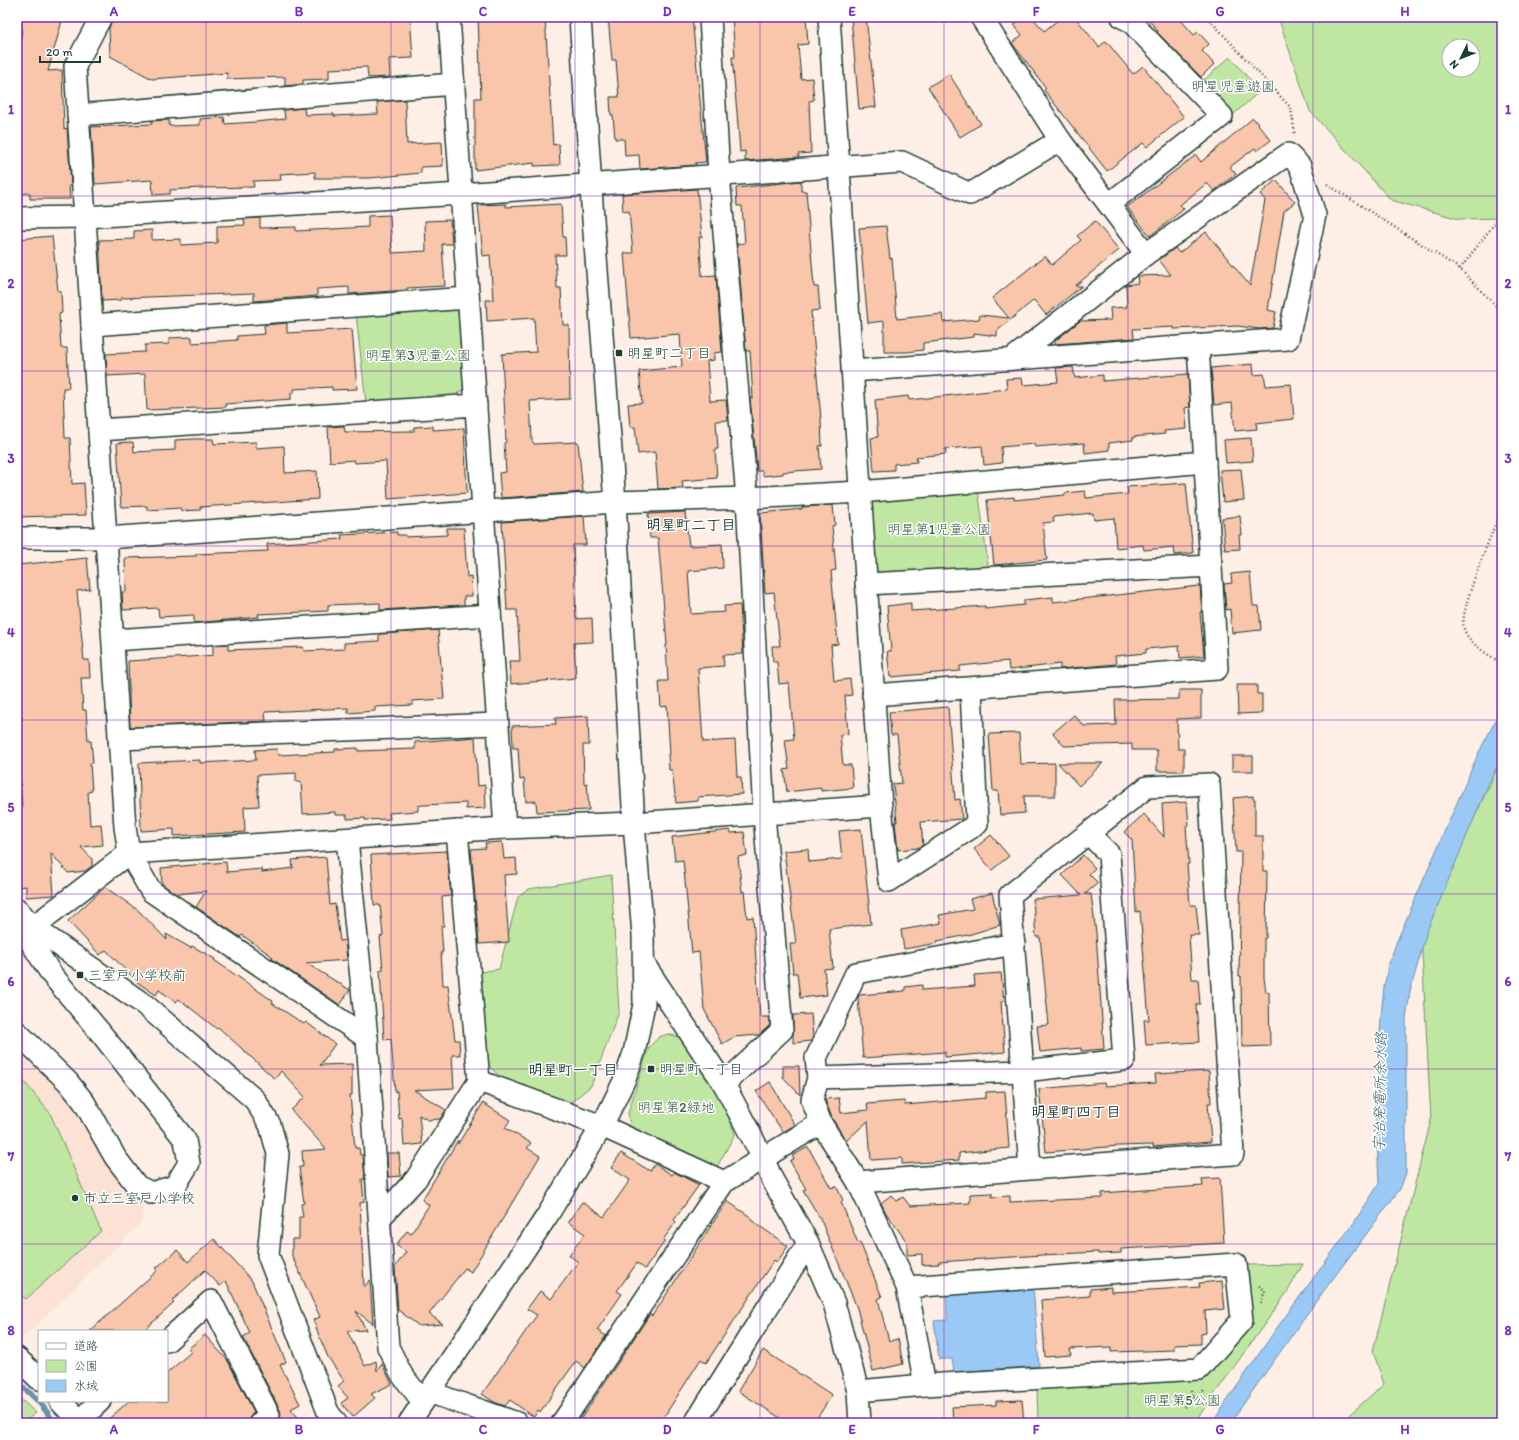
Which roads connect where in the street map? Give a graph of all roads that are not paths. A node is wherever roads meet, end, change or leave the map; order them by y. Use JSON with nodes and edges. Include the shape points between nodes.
{"nodes":[{"id":1,"x":101,"y":17,"type":"edge"},
{"id":2,"x":449,"y":17,"type":"edge"},
{"id":3,"x":580,"y":17,"type":"edge"},
{"id":4,"x":710,"y":17,"type":"edge"},
{"id":5,"x":829,"y":17,"type":"edge"},
{"id":6,"x":981,"y":17,"type":"edge"},
{"id":7,"x":1122,"y":17,"type":"edge"},
{"id":8,"x":454,"y":84,"type":"junction"},
{"id":9,"x":78,"y":115,"type":"junction"},
{"id":10,"x":1060,"y":140,"type":"junction"},
{"id":11,"x":839,"y":165,"type":"junction"},
{"id":12,"x":719,"y":175,"type":"junction"},
{"id":13,"x":591,"y":185,"type":"junction"},
{"id":14,"x":461,"y":194,"type":"junction"},
{"id":15,"x":1109,"y":204,"type":"junction"},
{"id":16,"x":85,"y":217,"type":"junction"},
{"id":17,"x":17,"y":218,"type":"edge"},
{"id":18,"x":1146,"y":254,"type":"junction"},
{"id":19,"x":468,"y":298,"type":"junction"},
{"id":20,"x":92,"y":324,"type":"junction"},
{"id":21,"x":1198,"y":345,"type":"junction"},
{"id":22,"x":1012,"y":359,"type":"junction"},
{"id":23,"x":852,"y":371,"type":"junction"},
{"id":24,"x":476,"y":405,"type":"junction"},
{"id":25,"x":99,"y":430,"type":"junction"},
{"id":26,"x":1205,"y":462,"type":"junction"},
{"id":27,"x":860,"y":492,"type":"junction"},
{"id":28,"x":747,"y":498,"type":"junction"},
{"id":29,"x":615,"y":502,"type":"junction"},
{"id":30,"x":483,"y":510,"type":"junction"},
{"id":31,"x":17,"y":538,"type":"edge"},
{"id":32,"x":106,"y":538,"type":"junction"},
{"id":33,"x":1211,"y":566,"type":"junction"},
{"id":34,"x":866,"y":584,"type":"junction"},
{"id":35,"x":490,"y":614,"type":"junction"},
{"id":36,"x":113,"y":640,"type":"junction"},
{"id":37,"x":971,"y":688,"type":"junction"},
{"id":38,"x":873,"y":695,"type":"junction"},
{"id":39,"x":497,"y":724,"type":"junction"},
{"id":40,"x":119,"y":739,"type":"junction"},
{"id":41,"x":881,"y":806,"type":"junction"},
{"id":42,"x":764,"y":814,"type":"junction"},
{"id":43,"x":634,"y":823,"type":"junction"},
{"id":44,"x":505,"y":828,"type":"junction"},
{"id":45,"x":457,"y":831,"type":"junction"},
{"id":46,"x":1088,"y":834,"type":"junction"},
{"id":47,"x":347,"y":839,"type":"junction"},
{"id":48,"x":129,"y":853,"type":"junction"},
{"id":49,"x":17,"y":909,"type":"edge"},
{"id":50,"x":33,"y":927,"type":"junction"},
{"id":51,"x":1014,"y":944,"type":"junction"},
{"id":52,"x":644,"y":964,"type":"junction"},
{"id":53,"x":17,"y":1032,"type":"edge"},
{"id":54,"x":367,"y":1038,"type":"junction"},
{"id":55,"x":1023,"y":1070,"type":"junction"},
{"id":56,"x":818,"y":1078,"type":"junction"},
{"id":57,"x":479,"y":1081,"type":"junction"},
{"id":58,"x":724,"y":1084,"type":"junction"},
{"id":59,"x":821,"y":1123,"type":"junction"},
{"id":60,"x":602,"y":1126,"type":"junction"},
{"id":61,"x":764,"y":1160,"type":"junction"},
{"id":62,"x":1030,"y":1169,"type":"junction"},
{"id":63,"x":724,"y":1182,"type":"junction"},
{"id":64,"x":858,"y":1182,"type":"junction"},
{"id":65,"x":380,"y":1218,"type":"junction"},
{"id":66,"x":808,"y":1243,"type":"junction"},
{"id":67,"x":907,"y":1287,"type":"junction"},
{"id":68,"x":168,"y":1340,"type":"edge"},
{"id":69,"x":17,"y":1358,"type":"edge"},
{"id":70,"x":38,"y":1378,"type":"edge"},
{"id":71,"x":925,"y":1385,"type":"junction"},
{"id":72,"x":858,"y":1391,"type":"junction"},
{"id":73,"x":426,"y":1397,"type":"junction"},
{"id":74,"x":61,"y":1402,"type":"edge"},
{"id":75,"x":99,"y":1402,"type":"edge"},
{"id":76,"x":856,"y":1419,"type":"edge"},
{"id":77,"x":80,"y":1422,"type":"edge"},
{"id":78,"x":260,"y":1423,"type":"edge"},
{"id":79,"x":336,"y":1423,"type":"edge"},
{"id":80,"x":409,"y":1423,"type":"edge"},
{"id":81,"x":517,"y":1423,"type":"edge"},
{"id":82,"x":562,"y":1423,"type":"edge"},
{"id":83,"x":695,"y":1423,"type":"edge"}],
"edges":[{"from":1,"to":9,"type":"street","via":[[75,66]]},
{"from":2,"to":8,"type":"street"},
{"from":3,"to":13,"type":"street"},
{"from":4,"to":12,"type":"street"},
{"from":5,"to":11,"type":"street"},
{"from":6,"to":10,"type":"street"},
{"from":7,"to":15,"type":"street","via":[[1130,21],[1222,116]]},
{"from":8,"to":9,"type":"street"},
{"from":8,"to":14,"type":"street"},
{"from":9,"to":16,"type":"street"},
{"from":10,"to":11,"type":"street","via":[[970,194],[902,162]]},
{"from":10,"to":15,"type":"street"},
{"from":11,"to":12,"type":"street"},
{"from":11,"to":23,"type":"street"},
{"from":12,"to":13,"type":"street"},
{"from":12,"to":28,"type":"street"},
{"from":13,"to":14,"type":"street"},
{"from":13,"to":29,"type":"street"},
{"from":14,"to":16,"type":"street"},
{"from":14,"to":19,"type":"street"},
{"from":15,"to":18,"type":"street"},
{"from":16,"to":17,"type":"street"},
{"from":16,"to":20,"type":"street"},
{"from":18,"to":21,"type":"street","via":[[1288,154],[1300,166],[1315,215],[1288,339]]},
{"from":18,"to":22,"type":"street"},
{"from":19,"to":20,"type":"street"},
{"from":19,"to":24,"type":"street"},
{"from":20,"to":25,"type":"street"},
{"from":21,"to":22,"type":"street"},
{"from":21,"to":26,"type":"street"},
{"from":22,"to":23,"type":"street"},
{"from":23,"to":27,"type":"street"},
{"from":24,"to":25,"type":"street"},
{"from":24,"to":30,"type":"street"},
{"from":25,"to":32,"type":"street"},
{"from":26,"to":27,"type":"street"},
{"from":26,"to":33,"type":"street"},
{"from":27,"to":28,"type":"street"},
{"from":27,"to":34,"type":"street"},
{"from":28,"to":29,"type":"street"},
{"from":28,"to":42,"type":"street"},
{"from":29,"to":30,"type":"street"},
{"from":29,"to":43,"type":"street"},
{"from":30,"to":32,"type":"street"},
{"from":30,"to":35,"type":"street"},
{"from":31,"to":32,"type":"street"},
{"from":32,"to":36,"type":"street"},
{"from":33,"to":34,"type":"street"},
{"from":33,"to":37,"type":"street","via":[[1217,669]]},
{"from":34,"to":38,"type":"street"},
{"from":35,"to":36,"type":"street"},
{"from":35,"to":39,"type":"street"},
{"from":36,"to":40,"type":"street"},
{"from":37,"to":38,"type":"street"},
{"from":37,"to":41,"type":"street","via":[[977,824],[889,881]]},
{"from":38,"to":41,"type":"street"},
{"from":39,"to":40,"type":"street"},
{"from":39,"to":44,"type":"street"},
{"from":40,"to":48,"type":"street"},
{"from":41,"to":42,"type":"street"},
{"from":42,"to":43,"type":"street"},
{"from":42,"to":58,"type":"street","via":[[782,1030]]},
{"from":43,"to":44,"type":"street"},
{"from":43,"to":52,"type":"street"},
{"from":44,"to":45,"type":"street"},
{"from":45,"to":47,"type":"street"},
{"from":45,"to":57,"type":"street"},
{"from":46,"to":51,"type":"street","via":[[1010,895]]},
{"from":46,"to":55,"type":"street","via":[[1109,854],[1124,1060]]},
{"from":46,"to":62,"type":"street","via":[[1147,787],[1209,784],[1233,1154]]},
{"from":47,"to":48,"type":"street"},
{"from":47,"to":54,"type":"street"},
{"from":48,"to":50,"type":"street"},
{"from":48,"to":54,"type":"street","via":[[151,891]]},
{"from":49,"to":50,"type":"street"},
{"from":50,"to":53,"type":"street","via":[[32,944],[52,975],[185,1140],[189,1163],[176,1186],[151,1193],[137,1186],[115,1157],[84,1102],[68,1082]]},
{"from":50,"to":79,"type":"street","via":[[146,1004],[255,1100],[270,1125],[278,1154],[268,1255],[328,1412]]},
{"from":51,"to":55,"type":"street"},
{"from":51,"to":56,"type":"street","via":[[856,973],[816,1058]]},
{"from":52,"to":58,"type":"street"},
{"from":52,"to":60,"type":"street","via":[[644,1004],[634,1054]]},
{"from":54,"to":65,"type":"street"},
{"from":55,"to":56,"type":"street"},
{"from":55,"to":62,"type":"street"},
{"from":56,"to":59,"type":"street","via":[[812,1100]]},
{"from":57,"to":60,"type":"street"},
{"from":57,"to":65,"type":"street","via":[[416,1179]]},
{"from":58,"to":61,"type":"street"},
{"from":59,"to":61,"type":"street"},
{"from":59,"to":64,"type":"street"},
{"from":60,"to":63,"type":"street"},
{"from":60,"to":73,"type":"street","via":[[547,1216]]},
{"from":61,"to":63,"type":"street"},
{"from":61,"to":66,"type":"street"},
{"from":62,"to":64,"type":"street"},
{"from":63,"to":82,"type":"street"},
{"from":64,"to":67,"type":"street"},
{"from":65,"to":73,"type":"street","via":[[388,1347],[402,1375]]},
{"from":66,"to":72,"type":"street","via":[[834,1303]]},
{"from":66,"to":83,"type":"street"},
{"from":67,"to":71,"type":"street"},
{"from":67,"to":71,"type":"street","via":[[1236,1264],[1242,1320],[1199,1369]]},
{"from":68,"to":78,"type":"street","via":[[211,1301],[269,1415]]},
{"from":69,"to":70,"type":"street"},
{"from":71,"to":72,"type":"street"},
{"from":72,"to":76,"type":"street"},
{"from":73,"to":80,"type":"street"},
{"from":73,"to":81,"type":"street"},
{"from":74,"to":77,"type":"street"},
{"from":75,"to":77,"type":"street"}]}
